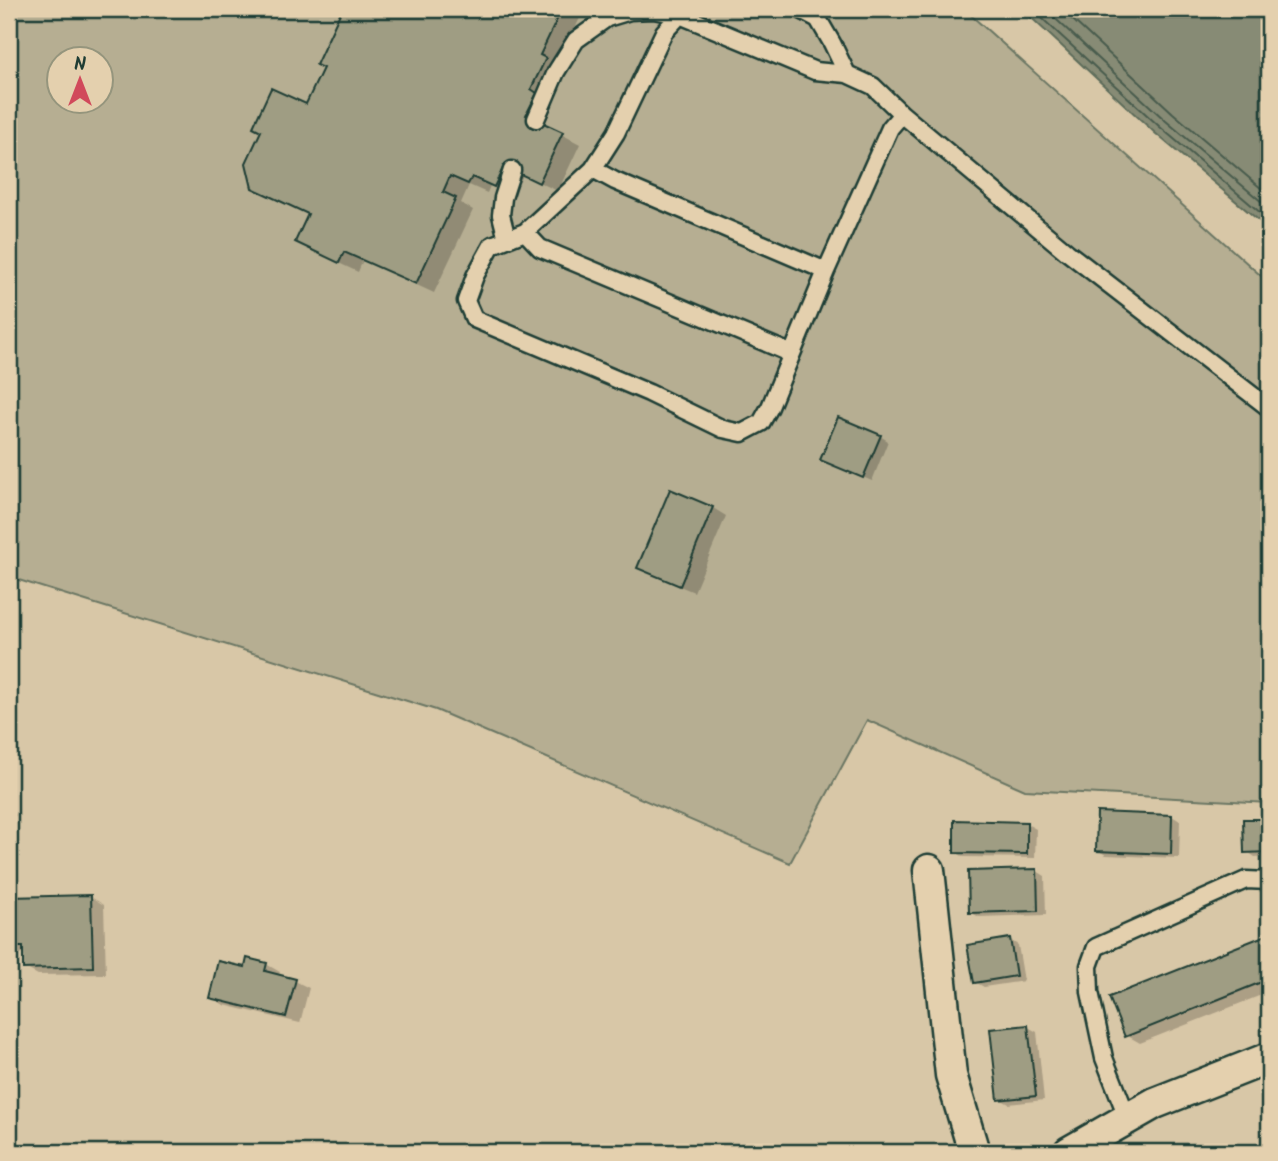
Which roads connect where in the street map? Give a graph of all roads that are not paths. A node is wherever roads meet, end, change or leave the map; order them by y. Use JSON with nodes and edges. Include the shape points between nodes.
{"nodes":[{"id":1,"x":799,"y":9,"type":"edge"},
{"id":2,"x":605,"y":13,"type":"edge"},
{"id":3,"x":680,"y":15,"type":"junction"},
{"id":4,"x":847,"y":74,"type":"junction"},
{"id":5,"x":902,"y":114,"type":"junction"},
{"id":6,"x":536,"y":119,"type":"dead end"},
{"id":7,"x":593,"y":169,"type":"junction"},
{"id":8,"x":512,"y":170,"type":"dead end"},
{"id":9,"x":525,"y":232,"type":"junction"},
{"id":10,"x":507,"y":239,"type":"junction"},
{"id":11,"x":826,"y":271,"type":"junction"},
{"id":12,"x":790,"y":354,"type":"junction"},
{"id":13,"x":1269,"y":408,"type":"edge"},
{"id":14,"x":929,"y":870,"type":"dead end"},
{"id":15,"x":1269,"y":881,"type":"edge"},
{"id":16,"x":1269,"y":1058,"type":"edge"},
{"id":17,"x":1128,"y":1119,"type":"junction"},
{"id":18,"x":974,"y":1152,"type":"edge"},
{"id":19,"x":1069,"y":1152,"type":"edge"}],
"edges":[{"from":1,"to":4,"type":"lane","via":[[818,19]]},
{"from":2,"to":3,"type":"lane","via":[[653,10]]},
{"from":2,"to":6,"type":"lane","via":[[576,40]]},
{"from":3,"to":4,"type":"lane","via":[[815,71]]},
{"from":3,"to":7,"type":"lane","via":[[664,32],[616,134]]},
{"from":4,"to":5,"type":"lane","via":[[873,86]]},
{"from":5,"to":11,"type":"lane","via":[[890,128]]},
{"from":5,"to":13,"type":"lane","via":[[1067,252]]},
{"from":7,"to":9,"type":"lane"},
{"from":7,"to":11,"type":"lane"},
{"from":8,"to":10,"type":"lane","via":[[501,215]]},
{"from":9,"to":10,"type":"lane"},
{"from":9,"to":12,"type":"lane","via":[[540,248]]},
{"from":10,"to":12,"type":"lane","via":[[492,245],[475,276],[466,301],[474,319],[723,429],[742,433],[761,423]]},
{"from":11,"to":12,"type":"lane"},
{"from":14,"to":18,"type":"street","via":[[951,1075]]},
{"from":15,"to":17,"type":"lane","via":[[1246,880],[1096,947],[1089,965],[1090,992],[1104,1058]]},
{"from":16,"to":17,"type":"street","via":[[1155,1103]]},
{"from":17,"to":19,"type":"street"}]}
